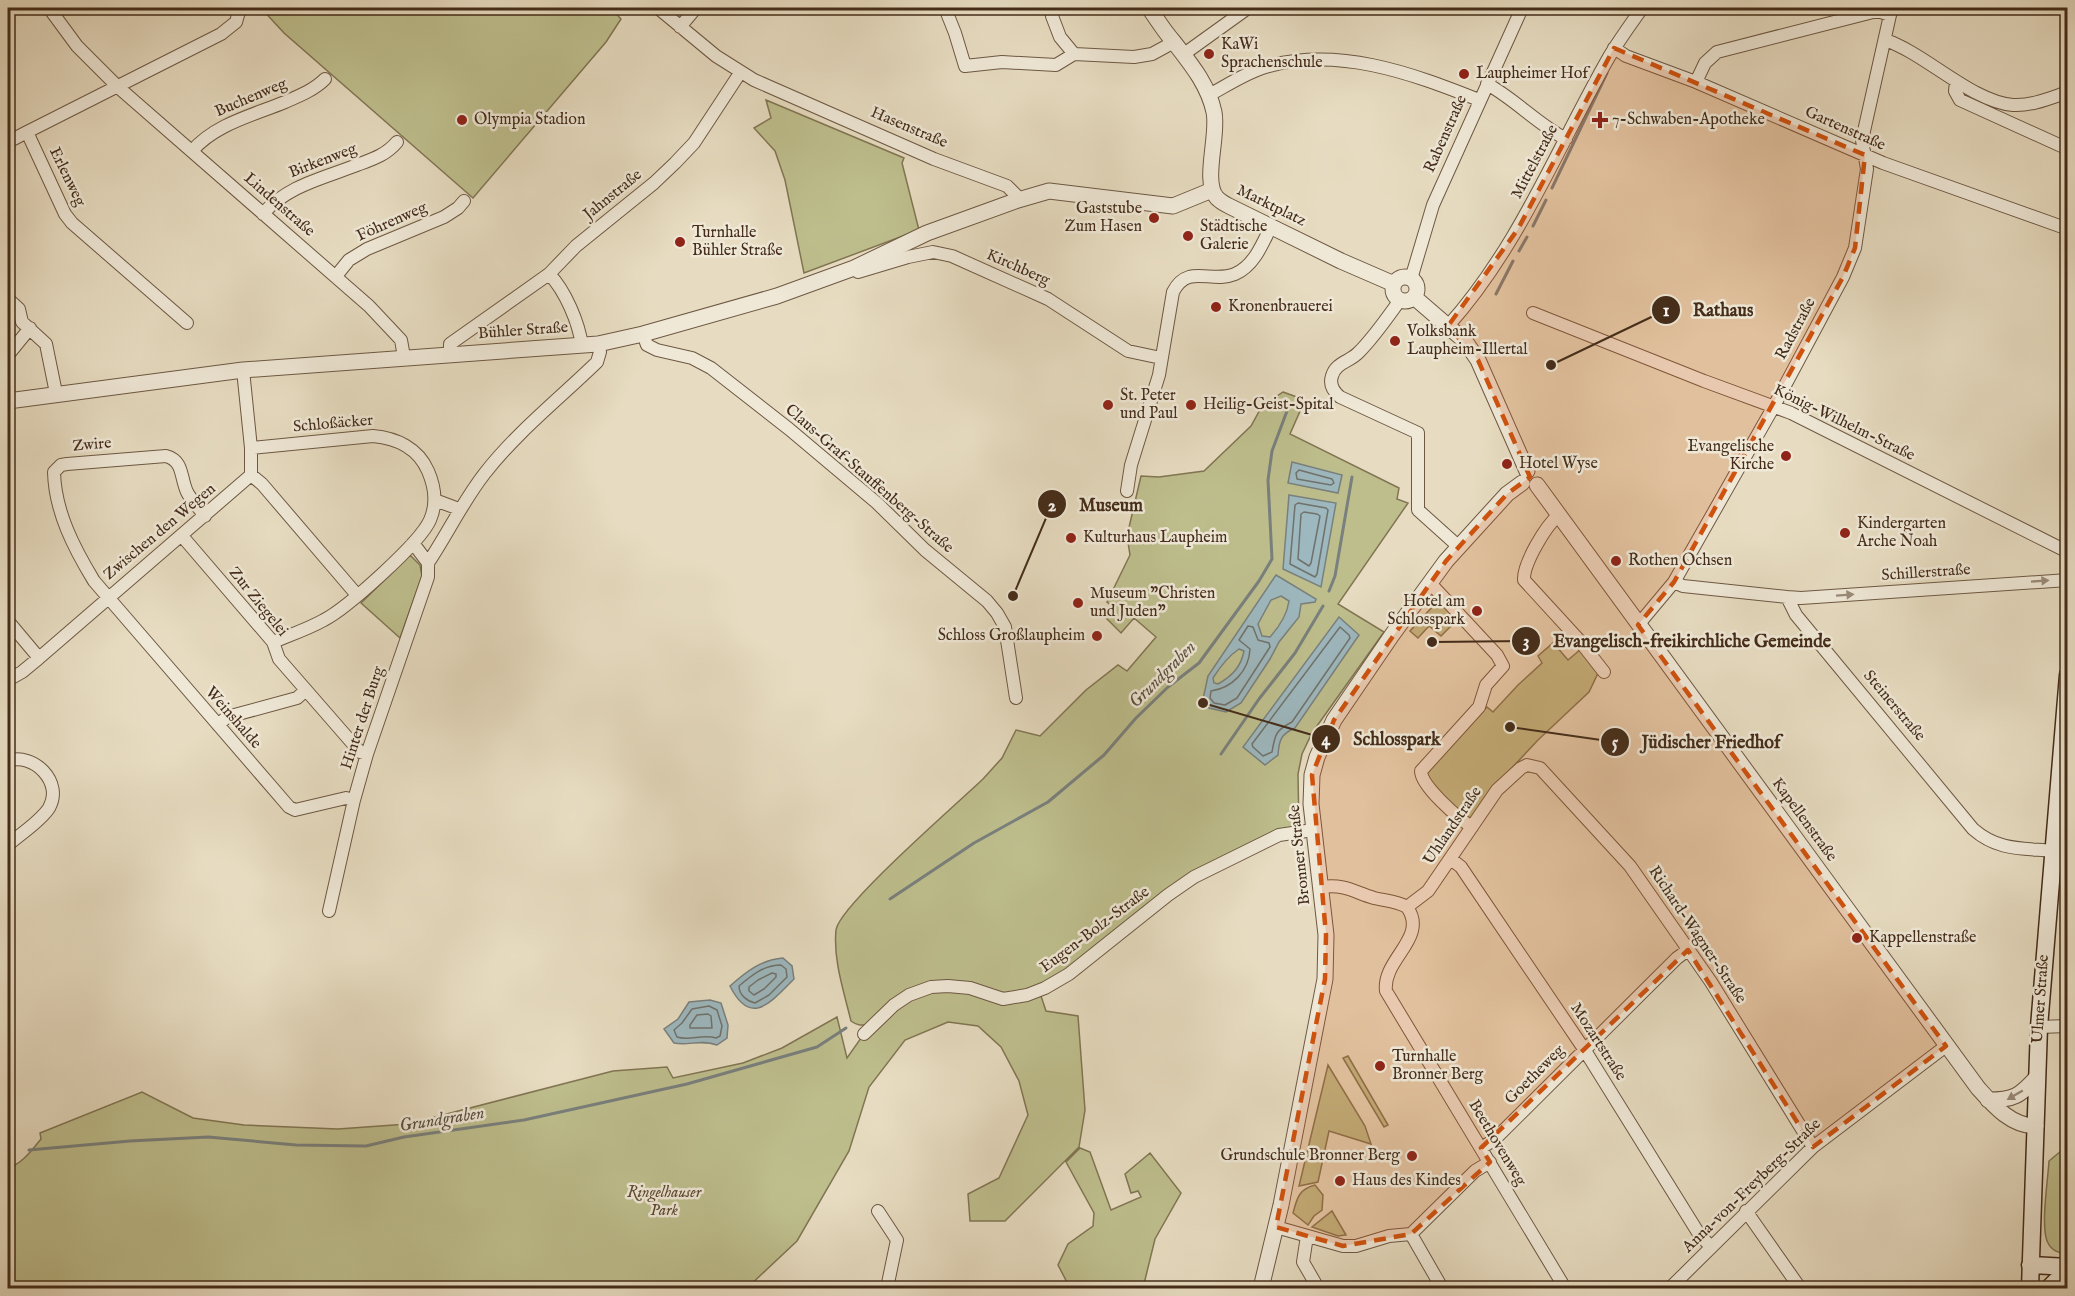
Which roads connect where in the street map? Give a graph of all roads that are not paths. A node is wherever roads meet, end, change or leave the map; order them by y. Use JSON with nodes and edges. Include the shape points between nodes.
{"nodes":[{"id":1,"x":50,"y":8,"type":"edge"},
{"id":2,"x":240,"y":8,"type":"edge"},
{"id":3,"x":658,"y":8,"type":"edge"},
{"id":4,"x":696,"y":8,"type":"edge"},
{"id":5,"x":945,"y":8,"type":"edge"},
{"id":6,"x":1149,"y":8,"type":"edge"},
{"id":7,"x":1248,"y":8,"type":"edge"},
{"id":8,"x":1522,"y":8,"type":"edge"},
{"id":9,"x":1642,"y":8,"type":"edge"},
{"id":10,"x":1891,"y":11,"type":"edge"},
{"id":11,"x":1052,"y":16,"type":"dead end"},
{"id":12,"x":680,"y":27,"type":"junction"},
{"id":13,"x":1886,"y":40,"type":"junction"},
{"id":14,"x":1179,"y":48,"type":"junction"},
{"id":15,"x":1614,"y":48,"type":"junction"},
{"id":16,"x":1074,"y":54,"type":"junction"},
{"id":17,"x":740,"y":73,"type":"junction"},
{"id":18,"x":325,"y":79,"type":"dead end"},
{"id":19,"x":1956,"y":81,"type":"junction"},
{"id":20,"x":1696,"y":82,"type":"junction"},
{"id":21,"x":1487,"y":84,"type":"junction"},
{"id":22,"x":118,"y":87,"type":"junction"},
{"id":23,"x":2067,"y":93,"type":"edge"},
{"id":24,"x":1209,"y":95,"type":"junction"},
{"id":25,"x":1479,"y":100,"type":"junction"},
{"id":26,"x":2013,"y":105,"type":"junction"},
{"id":27,"x":2008,"y":122,"type":"junction"},
{"id":28,"x":27,"y":132,"type":"junction"},
{"id":29,"x":1566,"y":139,"type":"junction"},
{"id":30,"x":8,"y":142,"type":"edge"},
{"id":31,"x":397,"y":142,"type":"dead end"},
{"id":32,"x":2067,"y":149,"type":"edge"},
{"id":33,"x":192,"y":151,"type":"junction"},
{"id":34,"x":1865,"y":155,"type":"junction"},
{"id":35,"x":1212,"y":190,"type":"junction"},
{"id":36,"x":1018,"y":200,"type":"junction"},
{"id":37,"x":464,"y":201,"type":"dead end"},
{"id":38,"x":263,"y":214,"type":"junction"},
{"id":39,"x":1271,"y":226,"type":"junction"},
{"id":40,"x":2067,"y":228,"type":"edge"},
{"id":41,"x":854,"y":268,"type":"junction"},
{"id":42,"x":549,"y":274,"type":"junction"},
{"id":43,"x":336,"y":276,"type":"junction"},
{"id":44,"x":1411,"y":279,"type":"junction"},
{"id":45,"x":1394,"y":284,"type":"junction"},
{"id":46,"x":8,"y":299,"type":"edge"},
{"id":47,"x":1407,"y":299,"type":"junction"},
{"id":48,"x":1533,"y":313,"type":"dead end"},
{"id":49,"x":187,"y":323,"type":"dead end"},
{"id":50,"x":1449,"y":326,"type":"junction"},
{"id":51,"x":30,"y":328,"type":"junction"},
{"id":52,"x":643,"y":334,"type":"junction"},
{"id":53,"x":598,"y":344,"type":"junction"},
{"id":54,"x":582,"y":345,"type":"junction"},
{"id":55,"x":450,"y":354,"type":"junction"},
{"id":56,"x":8,"y":355,"type":"edge"},
{"id":57,"x":404,"y":357,"type":"junction"},
{"id":58,"x":1161,"y":358,"type":"junction"},
{"id":59,"x":243,"y":370,"type":"junction"},
{"id":60,"x":56,"y":393,"type":"junction"},
{"id":61,"x":8,"y":401,"type":"edge"},
{"id":62,"x":1774,"y":406,"type":"junction"},
{"id":63,"x":251,"y":448,"type":"junction"},
{"id":64,"x":251,"y":475,"type":"junction"},
{"id":65,"x":1529,"y":480,"type":"junction"},
{"id":66,"x":1127,"y":491,"type":"dead end"},
{"id":67,"x":435,"y":500,"type":"junction"},
{"id":68,"x":459,"y":509,"type":"junction"},
{"id":69,"x":1559,"y":515,"type":"junction"},
{"id":70,"x":205,"y":516,"type":"junction"},
{"id":71,"x":182,"y":536,"type":"junction"},
{"id":72,"x":413,"y":543,"type":"junction"},
{"id":73,"x":1458,"y":546,"type":"junction"},
{"id":74,"x":2067,"y":552,"type":"edge"},
{"id":75,"x":428,"y":563,"type":"junction"},
{"id":76,"x":2067,"y":580,"type":"edge"},
{"id":77,"x":1674,"y":582,"type":"junction"},
{"id":78,"x":1430,"y":583,"type":"junction"},
{"id":79,"x":357,"y":595,"type":"junction"},
{"id":80,"x":1787,"y":597,"type":"junction"},
{"id":81,"x":109,"y":598,"type":"junction"},
{"id":82,"x":8,"y":621,"type":"edge"},
{"id":83,"x":1638,"y":625,"type":"junction"},
{"id":84,"x":273,"y":642,"type":"junction"},
{"id":85,"x":39,"y":658,"type":"junction"},
{"id":86,"x":1604,"y":672,"type":"dead end"},
{"id":87,"x":2067,"y":675,"type":"edge"},
{"id":88,"x":8,"y":680,"type":"edge"},
{"id":89,"x":306,"y":690,"type":"junction"},
{"id":90,"x":1016,"y":698,"type":"dead end"},
{"id":91,"x":218,"y":725,"type":"junction"},
{"id":92,"x":368,"y":754,"type":"junction"},
{"id":93,"x":8,"y":761,"type":"edge"},
{"id":94,"x":2064,"y":761,"type":"edge"},
{"id":95,"x":1527,"y":765,"type":"joint"},
{"id":96,"x":354,"y":800,"type":"junction"},
{"id":97,"x":1472,"y":827,"type":"junction"},
{"id":98,"x":1313,"y":830,"type":"junction"},
{"id":99,"x":8,"y":845,"type":"edge"},
{"id":100,"x":2054,"y":851,"type":"junction"},
{"id":101,"x":1450,"y":859,"type":"junction"},
{"id":102,"x":1322,"y":887,"type":"junction"},
{"id":103,"x":1407,"y":908,"type":"junction"},
{"id":104,"x":329,"y":910,"type":"dead end"},
{"id":105,"x":1688,"y":950,"type":"junction"},
{"id":106,"x":2067,"y":1026,"type":"edge"},
{"id":107,"x":2039,"y":1027,"type":"junction"},
{"id":108,"x":864,"y":1034,"type":"dead end"},
{"id":109,"x":1946,"y":1046,"type":"junction"},
{"id":110,"x":1584,"y":1049,"type":"junction"},
{"id":111,"x":2037,"y":1077,"type":"junction"},
{"id":112,"x":1988,"y":1100,"type":"junction"},
{"id":113,"x":2036,"y":1126,"type":"junction"},
{"id":114,"x":1813,"y":1147,"type":"junction"},
{"id":115,"x":1481,"y":1148,"type":"junction"},
{"id":116,"x":1490,"y":1162,"type":"junction"},
{"id":117,"x":878,"y":1211,"type":"dead end"},
{"id":118,"x":1746,"y":1211,"type":"junction"},
{"id":119,"x":1276,"y":1227,"type":"junction"},
{"id":120,"x":1411,"y":1234,"type":"junction"},
{"id":121,"x":1307,"y":1236,"type":"junction"},
{"id":122,"x":1711,"y":1247,"type":"junction"},
{"id":123,"x":2030,"y":1265,"type":"junction"},
{"id":124,"x":2067,"y":1267,"type":"edge"},
{"id":125,"x":2067,"y":1275,"type":"edge"},
{"id":126,"x":1676,"y":1286,"type":"edge"},
{"id":127,"x":887,"y":1288,"type":"edge"},
{"id":128,"x":1261,"y":1288,"type":"edge"},
{"id":129,"x":1318,"y":1288,"type":"edge"},
{"id":130,"x":1443,"y":1288,"type":"edge"},
{"id":131,"x":1565,"y":1288,"type":"edge"},
{"id":132,"x":1800,"y":1288,"type":"edge"},
{"id":133,"x":2030,"y":1288,"type":"edge"},
{"id":134,"x":2049,"y":1288,"type":"edge"}],
"edges":[{"from":1,"to":22,"type":"street","name":"Lindenstraße","via":[[77,46]]},
{"from":2,"to":22,"type":"street","via":[[230,28]]},
{"from":3,"to":12,"type":"street","name":"Hasenstraße"},
{"from":4,"to":12,"type":"street"},
{"from":5,"to":16,"type":"street","via":[[965,66],[1002,62],[1056,65]]},
{"from":6,"to":14,"type":"street"},
{"from":7,"to":14,"type":"street"},
{"from":8,"to":21,"type":"street","name":"Rabenstraße"},
{"from":9,"to":15,"type":"street","name":"Mittelstraße"},
{"from":10,"to":13,"type":"street","name":"Radstraße"},
{"from":10,"to":20,"type":"street","via":[[1873,12],[1717,52],[1705,63]]},
{"from":11,"to":16,"type":"street","via":[[1060,37]]},
{"from":12,"to":17,"type":"street","name":"Hasenstraße"},
{"from":13,"to":19,"type":"street","via":[[1900,44]]},
{"from":13,"to":34,"type":"street","name":"Radstraße","via":[[1862,140]]},
{"from":14,"to":16,"type":"street","via":[[1134,57]]},
{"from":14,"to":24,"type":"street"},
{"from":15,"to":20,"type":"street","name":"Gartenstraße"},
{"from":15,"to":29,"type":"street","name":"Mittelstraße"},
{"from":17,"to":36,"type":"street","name":"Hasenstraße","via":[[934,159],[1007,186]]},
{"from":17,"to":42,"type":"street","name":"Jahnstraße","via":[[694,143],[675,163],[576,246]]},
{"from":18,"to":33,"type":"street","name":"Buchenweg","via":[[300,96],[212,132]]},
{"from":19,"to":26,"type":"street"},
{"from":19,"to":27,"type":"street","via":[[1959,100]]},
{"from":20,"to":34,"type":"street","name":"Gartenstraße"},
{"from":21,"to":25,"type":"street","name":"Rabenstraße"},
{"from":21,"to":29,"type":"street"},
{"from":22,"to":28,"type":"street"},
{"from":22,"to":33,"type":"street","name":"Lindenstraße"},
{"from":23,"to":26,"type":"street"},
{"from":24,"to":25,"type":"street","via":[[1260,69],[1321,58],[1424,78]]},
{"from":24,"to":35,"type":"street","via":[[1216,132]]},
{"from":25,"to":44,"type":"street","name":"Rabenstraße","via":[[1433,205]]},
{"from":26,"to":27,"type":"street"},
{"from":27,"to":32,"type":"street"},
{"from":28,"to":30,"type":"street"},
{"from":28,"to":49,"type":"street","name":"Erlenweg","via":[[72,223]]},
{"from":29,"to":50,"type":"street","name":"Mittelstraße","via":[[1505,252]]},
{"from":31,"to":38,"type":"street","name":"Birkenweg","via":[[381,156],[290,190]]},
{"from":33,"to":38,"type":"street","name":"Lindenstraße"},
{"from":34,"to":40,"type":"street","name":"Gartenstraße"},
{"from":34,"to":62,"type":"street","name":"Radstraße","via":[[1867,169],[1855,248]]},
{"from":35,"to":36,"type":"street","name":"Marktplatz","via":[[1167,206],[1049,191]]},
{"from":35,"to":39,"type":"street","name":"Marktplatz","via":[[1229,206]]},
{"from":36,"to":41,"type":"street","name":"Bühler Straße","via":[[927,233]]},
{"from":37,"to":43,"type":"street","name":"Föhrenweg","via":[[444,217],[367,249],[349,260]]},
{"from":38,"to":43,"type":"street","name":"Lindenstraße"},
{"from":39,"to":45,"type":"street","name":"Marktplatz"},
{"from":39,"to":58,"type":"street","via":[[1261,249],[1237,273],[1226,277],[1185,277],[1177,283]]},
{"from":41,"to":52,"type":"street","name":"Bühler Straße","via":[[777,296]]},
{"from":41,"to":58,"type":"street","name":"Kirchberg","via":[[858,272],[871,270],[933,252],[952,256],[1048,298],[1128,351]]},
{"from":42,"to":54,"type":"street","via":[[558,283],[580,330]]},
{"from":42,"to":55,"type":"street","name":"Jahnstraße","via":[[450,344]]},
{"from":43,"to":57,"type":"street","name":"Lindenstraße","via":[[401,340]]},
{"from":44,"to":45,"type":"street","via":[[1400,278]]},
{"from":44,"to":47,"type":"street","via":[[1417,286]]},
{"from":45,"to":47,"type":"street","via":[[1393,292]]},
{"from":46,"to":51,"type":"street"},
{"from":47,"to":50,"type":"street"},
{"from":47,"to":73,"type":"street","via":[[1360,352],[1336,369],[1332,387],[1340,397],[1418,432],[1418,510]]},
{"from":48,"to":62,"type":"street","name":"König-Wilhelm-Straße"},
{"from":50,"to":65,"type":"street","name":"Kapellenstraße","via":[[1471,349]]},
{"from":51,"to":56,"type":"street"},
{"from":51,"to":60,"type":"street","via":[[46,344]]},
{"from":52,"to":53,"type":"street","name":"Bühler Straße"},
{"from":52,"to":90,"type":"street","name":"Claus-Graf-Stauffenberg-Straße","via":[[648,345],[657,350],[692,358],[720,375],[877,503],[925,550],[987,601],[1005,627]]},
{"from":53,"to":54,"type":"street","name":"Bühler Straße"},
{"from":53,"to":68,"type":"street","name":"Hinter der Burg","via":[[597,362],[508,446]]},
{"from":54,"to":55,"type":"street","name":"Bühler Straße"},
{"from":55,"to":57,"type":"street","name":"Bühler Straße"},
{"from":57,"to":59,"type":"street","name":"Bühler Straße"},
{"from":58,"to":66,"type":"street"},
{"from":59,"to":60,"type":"street","name":"Bühler Straße"},
{"from":59,"to":63,"type":"street"},
{"from":60,"to":61,"type":"street","name":"Bühler Straße"},
{"from":62,"to":74,"type":"street","name":"König-Wilhelm-Straße"},
{"from":62,"to":77,"type":"street","name":"Radstraße"},
{"from":63,"to":64,"type":"street"},
{"from":63,"to":67,"type":"street","name":"Schloßäcker","via":[[388,437],[421,459],[431,478]]},
{"from":64,"to":70,"type":"street","name":"Zwischen den Wegen"},
{"from":64,"to":79,"type":"street"},
{"from":65,"to":69,"type":"street","name":"Kapellenstraße"},
{"from":65,"to":73,"type":"street","name":"Bronner Straße","via":[[1507,494]]},
{"from":67,"to":68,"type":"street"},
{"from":67,"to":72,"type":"street","via":[[430,521]]},
{"from":68,"to":75,"type":"street","name":"Hinter der Burg"},
{"from":69,"to":83,"type":"street","name":"Kapellenstraße"},
{"from":69,"to":86,"type":"street","via":[[1543,535],[1524,572],[1524,580]]},
{"from":70,"to":71,"type":"street","name":"Zwischen den Wegen"},
{"from":70,"to":81,"type":"street","name":"Zwire","via":[[187,493],[178,464],[166,456],[67,464],[56,469],[54,477],[64,523],[94,581]]},
{"from":71,"to":81,"type":"street","name":"Zwischen den Wegen"},
{"from":71,"to":84,"type":"street","name":"Zur Ziegelei"},
{"from":72,"to":75,"type":"street"},
{"from":72,"to":79,"type":"street"},
{"from":73,"to":78,"type":"street","name":"Bronner Straße"},
{"from":75,"to":92,"type":"street","name":"Hinter der Burg","via":[[428,577]]},
{"from":80,"to":76,"type":"street","name":"Schillerstraße","one_way":true},
{"from":77,"to":80,"type":"street"},
{"from":77,"to":83,"type":"street","name":"Radstraße"},
{"from":78,"to":97,"type":"street","via":[[1503,666],[1486,685],[1479,707],[1421,771],[1425,783]]},
{"from":78,"to":98,"type":"street","name":"Bronner Straße","via":[[1325,735],[1312,775]]},
{"from":79,"to":84,"type":"street","via":[[324,620]]},
{"from":80,"to":100,"type":"street","name":"Steinerstraße","via":[[1796,615],[1973,829],[1996,845]]},
{"from":81,"to":85,"type":"street","name":"Zwischen den Wegen"},
{"from":81,"to":91,"type":"street","name":"Weinshalde"},
{"from":82,"to":85,"type":"street"},
{"from":83,"to":109,"type":"street","name":"Kapellenstraße"},
{"from":84,"to":89,"type":"street","name":"Zur Ziegelei","via":[[279,659]]},
{"from":85,"to":88,"type":"street","name":"Zwischen den Wegen"},
{"from":87,"to":94,"type":"main road","name":"Ulmer Straße"},
{"from":89,"to":91,"type":"street","via":[[297,698],[227,717]]},
{"from":89,"to":92,"type":"street","name":"Zur Ziegelei","via":[[360,752]]},
{"from":91,"to":96,"type":"street","name":"Weinshalde","via":[[289,807],[295,810],[346,798]]},
{"from":92,"to":96,"type":"street","name":"Hinter der Burg"},
{"from":93,"to":99,"type":"street","via":[[21,759],[35,764],[48,778],[52,794],[43,815]]},
{"from":94,"to":100,"type":"main road","name":"Ulmer Straße"},
{"from":95,"to":97,"type":"street","name":"Uhlandstraße","via":[[1497,790]]},
{"from":95,"to":105,"type":"street","name":"Richard-Wagner-Straße","via":[[1540,768],[1630,866]]},
{"from":96,"to":104,"type":"street","name":"Hinter der Burg"},
{"from":97,"to":101,"type":"street","name":"Uhlandstraße"},
{"from":98,"to":102,"type":"street","name":"Bronner Straße"},
{"from":98,"to":108,"type":"street","name":"Eugen-Bolz-Straße","via":[[1279,836],[1194,878],[1045,988],[1003,999],[970,988],[931,987],[894,1005]]},
{"from":100,"to":107,"type":"main road","name":"Ulmer Straße"},
{"from":101,"to":103,"type":"street","name":"Uhlandstraße","via":[[1428,891]]},
{"from":101,"to":110,"type":"street","name":"Mozartstraße","via":[[1461,867]]},
{"from":102,"to":103,"type":"street","via":[[1342,886]]},
{"from":102,"to":119,"type":"street","name":"Bronner Straße","via":[[1325,979]]},
{"from":103,"to":115,"type":"street","name":"Beethovenweg","via":[[1414,928],[1388,972],[1386,991]]},
{"from":105,"to":110,"type":"street","name":"Goetheweg"},
{"from":105,"to":114,"type":"street","name":"Richard-Wagner-Straße"},
{"from":106,"to":107,"type":"street"},
{"from":107,"to":111,"type":"main road","name":"Ulmer Straße"},
{"from":109,"to":112,"type":"street","name":"Kapellenstraße"},
{"from":109,"to":114,"type":"street","name":"Anna-von-Freyberg-Straße"},
{"from":110,"to":115,"type":"street","name":"Goetheweg","via":[[1494,1140]]},
{"from":110,"to":122,"type":"street","name":"Mozartstraße","via":[[1699,1234]]},
{"from":111,"to":112,"type":"street","one_way":true,"via":[[2018,1096]]},
{"from":111,"to":113,"type":"main road","name":"Ulmer Straße"},
{"from":112,"to":113,"type":"street","name":"Kapellenstraße","via":[[2016,1123]]},
{"from":113,"to":123,"type":"main road","name":"Ulmer Straße"},
{"from":114,"to":118,"type":"street","name":"Anna-von-Freyberg-Straße"},
{"from":115,"to":116,"type":"street","name":"Beethovenweg"},
{"from":116,"to":120,"type":"street","via":[[1474,1172]]},
{"from":116,"to":131,"type":"street","name":"Beethovenweg"},
{"from":117,"to":127,"type":"street","via":[[897,1240]]},
{"from":118,"to":122,"type":"street","name":"Anna-von-Freyberg-Straße"},
{"from":118,"to":132,"type":"street"},
{"from":119,"to":121,"type":"street"},
{"from":119,"to":128,"type":"street","name":"Bronner Straße"},
{"from":120,"to":121,"type":"street","via":[[1356,1246]]},
{"from":120,"to":130,"type":"street"},
{"from":121,"to":129,"type":"street","via":[[1303,1262]]},
{"from":122,"to":126,"type":"street","name":"Anna-von-Freyberg-Straße"},
{"from":123,"to":124,"type":"main road"},
{"from":123,"to":133,"type":"main road","name":"Ulmer Straße"},
{"from":125,"to":134,"type":"main road"}]}
